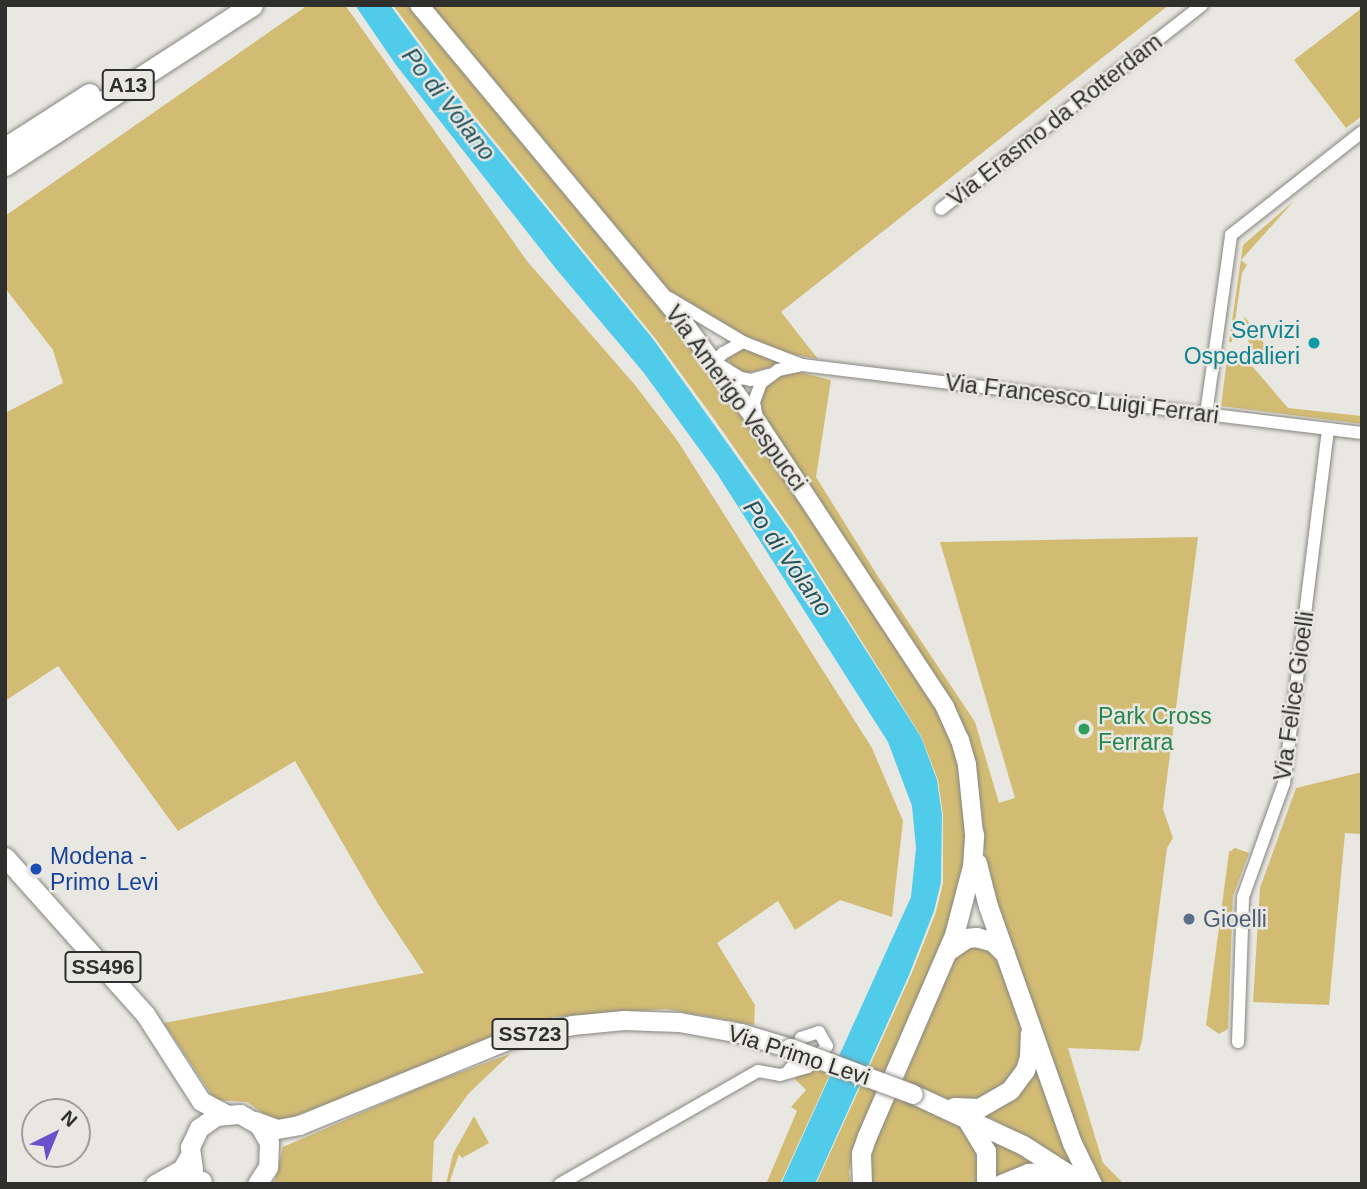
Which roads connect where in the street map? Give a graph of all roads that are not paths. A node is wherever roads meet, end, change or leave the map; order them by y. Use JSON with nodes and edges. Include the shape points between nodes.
{"nodes":[{"id":1,"x":226,"y":5,"type":"edge"},
{"id":2,"x":252,"y":5,"type":"edge"},
{"id":3,"x":419,"y":5,"type":"edge"},
{"id":4,"x":1202,"y":5,"type":"edge"},
{"id":5,"x":1362,"y":132,"type":"edge"},
{"id":6,"x":5,"y":148,"type":"edge"},
{"id":7,"x":5,"y":166,"type":"edge"},
{"id":8,"x":941,"y":209,"type":"dead end"},
{"id":9,"x":655,"y":288,"type":"junction"},
{"id":10,"x":743,"y":342,"type":"junction"},
{"id":11,"x":715,"y":362,"type":"junction"},
{"id":12,"x":802,"y":365,"type":"junction"},
{"id":13,"x":769,"y":375,"type":"junction"},
{"id":14,"x":1206,"y":414,"type":"junction"},
{"id":15,"x":758,"y":423,"type":"junction"},
{"id":16,"x":1328,"y":429,"type":"junction"},
{"id":17,"x":1362,"y":433,"type":"edge"},
{"id":18,"x":974,"y":834,"type":"junction"},
{"id":19,"x":5,"y":857,"type":"edge"},
{"id":20,"x":988,"y":906,"type":"junction"},
{"id":21,"x":949,"y":950,"type":"junction"},
{"id":22,"x":1005,"y":954,"type":"junction"},
{"id":23,"x":1024,"y":1008,"type":"junction"},
{"id":24,"x":1238,"y":1042,"type":"dead end"},
{"id":25,"x":787,"y":1073,"type":"dead end"},
{"id":26,"x":190,"y":1086,"type":"junction"},
{"id":27,"x":935,"y":1104,"type":"junction"},
{"id":28,"x":224,"y":1113,"type":"junction"},
{"id":29,"x":966,"y":1117,"type":"junction"},
{"id":30,"x":255,"y":1121,"type":"junction"},
{"id":31,"x":299,"y":1125,"type":"junction"},
{"id":32,"x":199,"y":1128,"type":"junction"},
{"id":33,"x":271,"y":1152,"type":"junction"},
{"id":34,"x":190,"y":1155,"type":"junction"},
{"id":35,"x":261,"y":1181,"type":"edge"},
{"id":36,"x":159,"y":1182,"type":"edge"},
{"id":37,"x":203,"y":1183,"type":"edge"},
{"id":38,"x":560,"y":1184,"type":"edge"},
{"id":39,"x":862,"y":1184,"type":"edge"},
{"id":40,"x":986,"y":1184,"type":"edge"},
{"id":41,"x":1001,"y":1184,"type":"edge"},
{"id":42,"x":1082,"y":1184,"type":"edge"},
{"id":43,"x":1092,"y":1184,"type":"edge"}],
"edges":[{"from":1,"to":6,"type":"highway","number":"A13"},
{"from":2,"to":7,"type":"highway","number":"A13"},
{"from":3,"to":9,"type":"main road","name":"Via Amerigo Vespucci"},
{"from":4,"to":8,"type":"street","name":"Via Erasmo da Rotterdam"},
{"from":5,"to":14,"type":"street","via":[[1231,234]]},
{"from":9,"to":10,"type":"street","name":"Via Francesco Luigi Ferrari"},
{"from":9,"to":11,"type":"main road","name":"Via Amerigo Vespucci"},
{"from":10,"to":11,"type":"street"},
{"from":10,"to":12,"type":"street","name":"Via Francesco Luigi Ferrari"},
{"from":11,"to":13,"type":"street","name":"Via Francesco Luigi Ferrari","via":[[741,378]]},
{"from":11,"to":15,"type":"main road","name":"Via Amerigo Vespucci"},
{"from":12,"to":13,"type":"street","name":"Via Francesco Luigi Ferrari"},
{"from":12,"to":14,"type":"street","name":"Via Francesco Luigi Ferrari"},
{"from":13,"to":15,"type":"street","via":[[754,402]]},
{"from":14,"to":16,"type":"street","name":"Via Francesco Luigi Ferrari"},
{"from":15,"to":18,"type":"main road","name":"Via Amerigo Vespucci","via":[[944,707],[967,765]]},
{"from":16,"to":17,"type":"street","name":"Via Francesco Luigi Ferrari"},
{"from":16,"to":24,"type":"street","name":"Via Felice Gioelli","via":[[1284,783],[1243,897]]},
{"from":18,"to":20,"type":"main road"},
{"from":18,"to":21,"type":"main road","via":[[972,866]]},
{"from":19,"to":26,"type":"main road","number":"SS496","via":[[145,1014]]},
{"from":20,"to":21,"type":"main road"},
{"from":20,"to":22,"type":"main road"},
{"from":21,"to":22,"type":"main road","via":[[976,937],[993,942]]},
{"from":21,"to":39,"type":"main road","via":[[867,1136],[861,1153]]},
{"from":22,"to":23,"type":"main road"},
{"from":23,"to":27,"type":"main road","via":[[1030,1031],[1029,1057],[1010,1090],[979,1108]]},
{"from":23,"to":43,"type":"main road","via":[[1072,1143]]},
{"from":25,"to":38,"type":"street","via":[[758,1071]]},
{"from":26,"to":28,"type":"main road","number":"SS496","via":[[208,1107]]},
{"from":26,"to":32,"type":"main road","number":"SS496","via":[[200,1109]]},
{"from":27,"to":29,"type":"main road","name":"Via Primo Levi","number":"SS723"},
{"from":27,"to":31,"type":"main road","name":"Via Primo Levi","number":"SS723","bridge":true,"via":[[790,1048],[728,1030],[624,1020],[572,1024],[508,1040]]},
{"from":28,"to":30,"type":"main road","number":"SS723"},
{"from":28,"to":32,"type":"main road"},
{"from":29,"to":40,"type":"main road","via":[[986,1151]]},
{"from":29,"to":42,"type":"main road","name":"Via Primo Levi","number":"SS723","via":[[1023,1145]]},
{"from":30,"to":31,"type":"main road","number":"SS723","via":[[277,1129]]},
{"from":30,"to":33,"type":"main road"},
{"from":31,"to":33,"type":"main road","number":"SS723","via":[[279,1138]]},
{"from":32,"to":34,"type":"main road"},
{"from":33,"to":35,"type":"main road","number":"SS723"},
{"from":34,"to":36,"type":"main road","via":[[182,1169]]},
{"from":34,"to":37,"type":"main road"},
{"from":36,"to":37,"type":"main road","via":[[185,1177]]},
{"from":41,"to":42,"type":"main road","via":[[1015,1176],[1043,1172]]}]}
